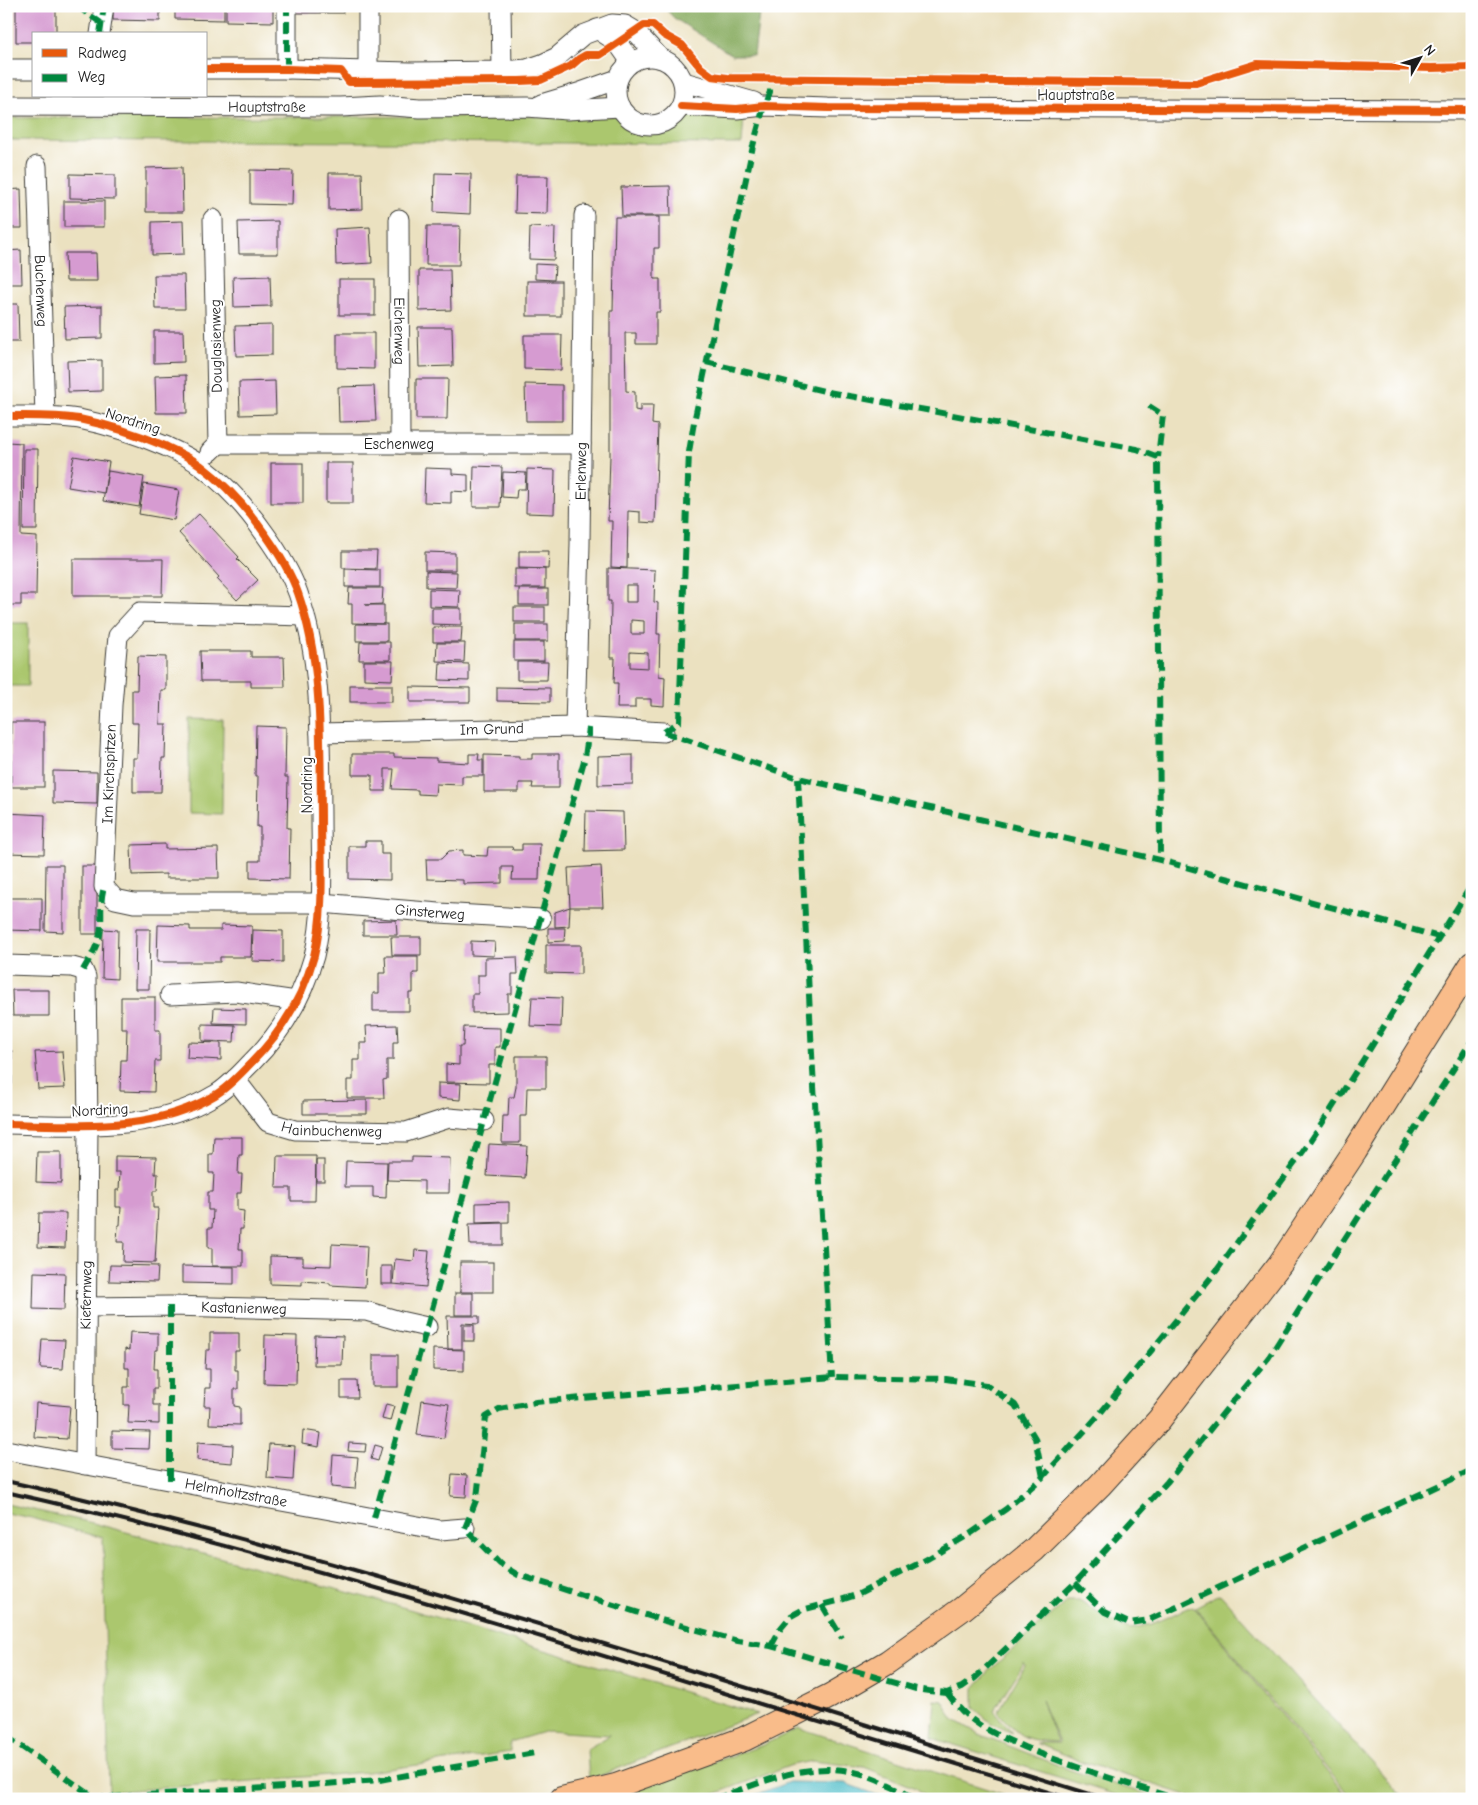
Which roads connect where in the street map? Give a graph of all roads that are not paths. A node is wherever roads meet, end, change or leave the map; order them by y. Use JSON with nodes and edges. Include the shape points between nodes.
{"nodes":[{"id":1,"x":104,"y":6,"type":"edge"},
{"id":2,"x":288,"y":6,"type":"edge"},
{"id":3,"x":368,"y":6,"type":"edge"},
{"id":4,"x":501,"y":6,"type":"edge"},
{"id":5,"x":597,"y":28,"type":"junction"},
{"id":6,"x":100,"y":32,"type":"edge"},
{"id":7,"x":660,"y":58,"type":"junction"},
{"id":8,"x":631,"y":62,"type":"junction"},
{"id":9,"x":6,"y":69,"type":"edge"},
{"id":10,"x":32,"y":69,"type":"edge"},
{"id":11,"x":208,"y":69,"type":"edge"},
{"id":12,"x":287,"y":69,"type":"junction"},
{"id":13,"x":368,"y":71,"type":"junction"},
{"id":14,"x":502,"y":71,"type":"junction"},
{"id":15,"x":618,"y":79,"type":"junction"},
{"id":16,"x":684,"y":82,"type":"junction"},
{"id":17,"x":6,"y":106,"type":"edge"},
{"id":18,"x":681,"y":106,"type":"junction"},
{"id":19,"x":764,"y":106,"type":"junction"},
{"id":20,"x":527,"y":107,"type":"junction"},
{"id":21,"x":620,"y":107,"type":"junction"},
{"id":22,"x":1472,"y":110,"type":"edge"},
{"id":23,"x":37,"y":166,"type":"dead end"},
{"id":24,"x":584,"y":215,"type":"dead end"},
{"id":25,"x":399,"y":219,"type":"dead end"},
{"id":26,"x":213,"y":220,"type":"dead end"},
{"id":27,"x":6,"y":416,"type":"edge"},
{"id":28,"x":45,"y":416,"type":"junction"},
{"id":29,"x":218,"y":444,"type":"junction"},
{"id":30,"x":400,"y":444,"type":"junction"},
{"id":31,"x":581,"y":444,"type":"junction"},
{"id":32,"x":198,"y":463,"type":"junction"},
{"id":33,"x":305,"y":616,"type":"junction"},
{"id":34,"x":575,"y":727,"type":"junction"},
{"id":35,"x":664,"y":732,"type":"dead end"},
{"id":36,"x":320,"y":733,"type":"junction"},
{"id":37,"x":321,"y":903,"type":"junction"},
{"id":38,"x":540,"y":919,"type":"dead end"},
{"id":39,"x":1472,"y":964,"type":"edge"},
{"id":40,"x":6,"y":965,"type":"edge"},
{"id":41,"x":170,"y":995,"type":"dead end"},
{"id":42,"x":296,"y":1001,"type":"junction"},
{"id":43,"x":235,"y":1079,"type":"junction"},
{"id":44,"x":484,"y":1121,"type":"dead end"},
{"id":45,"x":6,"y":1124,"type":"edge"},
{"id":46,"x":88,"y":1125,"type":"junction"},
{"id":47,"x":86,"y":1307,"type":"junction"},
{"id":48,"x":427,"y":1327,"type":"dead end"},
{"id":49,"x":6,"y":1450,"type":"edge"},
{"id":50,"x":85,"y":1465,"type":"junction"},
{"id":51,"x":465,"y":1528,"type":"dead end"},
{"id":52,"x":562,"y":1799,"type":"edge"}],
"edges":[{"from":1,"to":6,"type":"street"},
{"from":2,"to":12,"type":"street"},
{"from":3,"to":13,"type":"street"},
{"from":4,"to":14,"type":"street"},
{"from":5,"to":7,"type":"street","via":[[624,25],[635,31]]},
{"from":5,"to":8,"type":"street","via":[[617,42]]},
{"from":5,"to":14,"type":"street","via":[[542,64]]},
{"from":7,"to":8,"type":"street","via":[[645,57]]},
{"from":7,"to":16,"type":"street","via":[[672,64]]},
{"from":8,"to":15,"type":"street"},
{"from":9,"to":10,"type":"street"},
{"from":11,"to":12,"type":"street"},
{"from":12,"to":13,"type":"street"},
{"from":13,"to":14,"type":"street"},
{"from":15,"to":20,"type":"street","name":"Hauptstraße"},
{"from":15,"to":21,"type":"street","via":[[616,96]]},
{"from":16,"to":18,"type":"street"},
{"from":16,"to":19,"type":"street","name":"Hauptstraße"},
{"from":17,"to":20,"type":"street","name":"Hauptstraße"},
{"from":18,"to":19,"type":"street","name":"Hauptstraße","via":[[737,109]]},
{"from":18,"to":21,"type":"street","via":[[672,118],[651,125],[636,122]]},
{"from":19,"to":22,"type":"street","name":"Hauptstraße"},
{"from":20,"to":21,"type":"street","name":"Hauptstraße","via":[[567,110]]},
{"from":23,"to":28,"type":"street","name":"Buchenweg"},
{"from":24,"to":31,"type":"street","name":"Erlenweg"},
{"from":25,"to":30,"type":"street","name":"Eichenweg"},
{"from":26,"to":29,"type":"street","name":"Douglasienweg"},
{"from":27,"to":28,"type":"street","name":"Nordring"},
{"from":28,"to":32,"type":"street","name":"Nordring","via":[[78,419],[138,435]]},
{"from":29,"to":30,"type":"street","name":"Eschenweg"},
{"from":29,"to":32,"type":"street"},
{"from":30,"to":31,"type":"street","name":"Eschenweg"},
{"from":31,"to":34,"type":"street","name":"Erlenweg"},
{"from":32,"to":33,"type":"street","name":"Nordring","via":[[253,516],[285,564]]},
{"from":33,"to":36,"type":"street","name":"Nordring","via":[[316,673]]},
{"from":33,"to":37,"type":"street","name":"Im Kirchspitzen","via":[[140,612],[118,636],[104,886],[115,899],[134,902]]},
{"from":34,"to":35,"type":"street","name":"Im Grund"},
{"from":34,"to":36,"type":"street","name":"Im Grund"},
{"from":36,"to":37,"type":"street","name":"Nordring"},
{"from":37,"to":38,"type":"street","name":"Ginsterweg"},
{"from":37,"to":42,"type":"street","name":"Nordring","via":[[314,956]]},
{"from":39,"to":52,"type":"main road","via":[[1280,1264],[1159,1420],[1100,1485],[1034,1550],[962,1609],[888,1662],[830,1696],[744,1738],[616,1786]]},
{"from":40,"to":46,"type":"street","name":"Kiefernweg","via":[[83,970],[87,985]]},
{"from":41,"to":42,"type":"street","via":[[236,992]]},
{"from":42,"to":43,"type":"street","name":"Nordring","via":[[267,1047]]},
{"from":43,"to":44,"type":"street","name":"Hainbuchenweg","via":[[268,1122],[295,1130],[406,1132],[449,1118]]},
{"from":43,"to":46,"type":"street","name":"Nordring","via":[[218,1093],[166,1117],[125,1124]]},
{"from":45,"to":46,"type":"street","name":"Nordring"},
{"from":46,"to":47,"type":"street","name":"Kiefernweg"},
{"from":47,"to":48,"type":"street","name":"Kastanienweg","via":[[366,1311]]},
{"from":47,"to":50,"type":"street","name":"Kiefernweg"},
{"from":49,"to":50,"type":"street","name":"Helmholtzstraße"},
{"from":50,"to":51,"type":"street","name":"Helmholtzstraße","via":[[440,1530]]}]}
